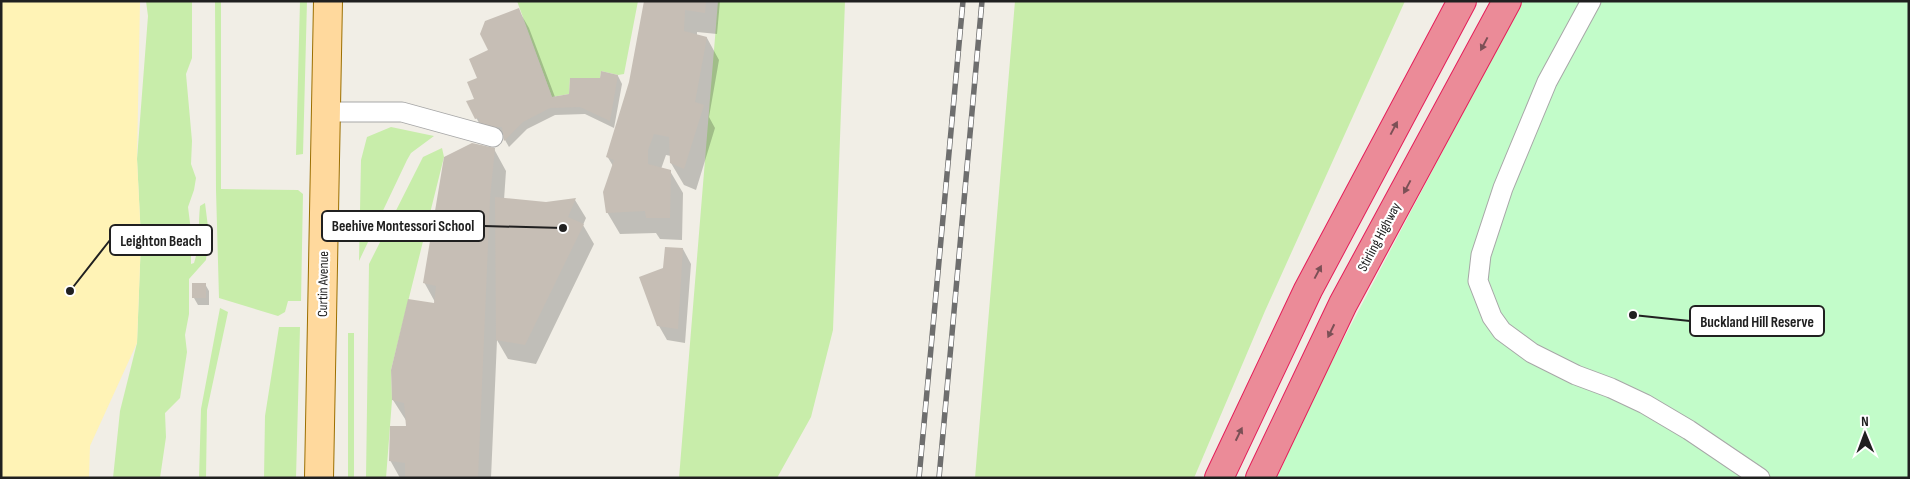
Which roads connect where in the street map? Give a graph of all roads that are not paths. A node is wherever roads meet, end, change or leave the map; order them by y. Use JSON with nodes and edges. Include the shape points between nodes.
{"nodes":[{"id":1,"x":328,"y":1,"type":"edge"},
{"id":2,"x":1462,"y":1,"type":"edge"},
{"id":3,"x":1507,"y":1,"type":"edge"},
{"id":4,"x":1591,"y":1,"type":"edge"},
{"id":5,"x":326,"y":112,"type":"junction"},
{"id":6,"x":494,"y":137,"type":"dead end"},
{"id":7,"x":319,"y":478,"type":"edge"},
{"id":8,"x":1219,"y":478,"type":"edge"},
{"id":9,"x":1260,"y":478,"type":"edge"},
{"id":10,"x":1760,"y":478,"type":"edge"}],
"edges":[{"from":1,"to":5,"type":"main road","name":"Curtin Avenue"},
{"from":8,"to":2,"type":"highway","one_way":true,"via":[[1308,290]]},
{"from":3,"to":9,"type":"highway","name":"Stirling Highway","one_way":true,"via":[[1343,304]]},
{"from":4,"to":10,"type":"lane","via":[[1547,82],[1503,188],[1481,254],[1478,281],[1492,317],[1502,330],[1532,353],[1645,404]]},
{"from":5,"to":6,"type":"lane","via":[[402,112]]},
{"from":5,"to":7,"type":"main road","name":"Curtin Avenue"}]}
